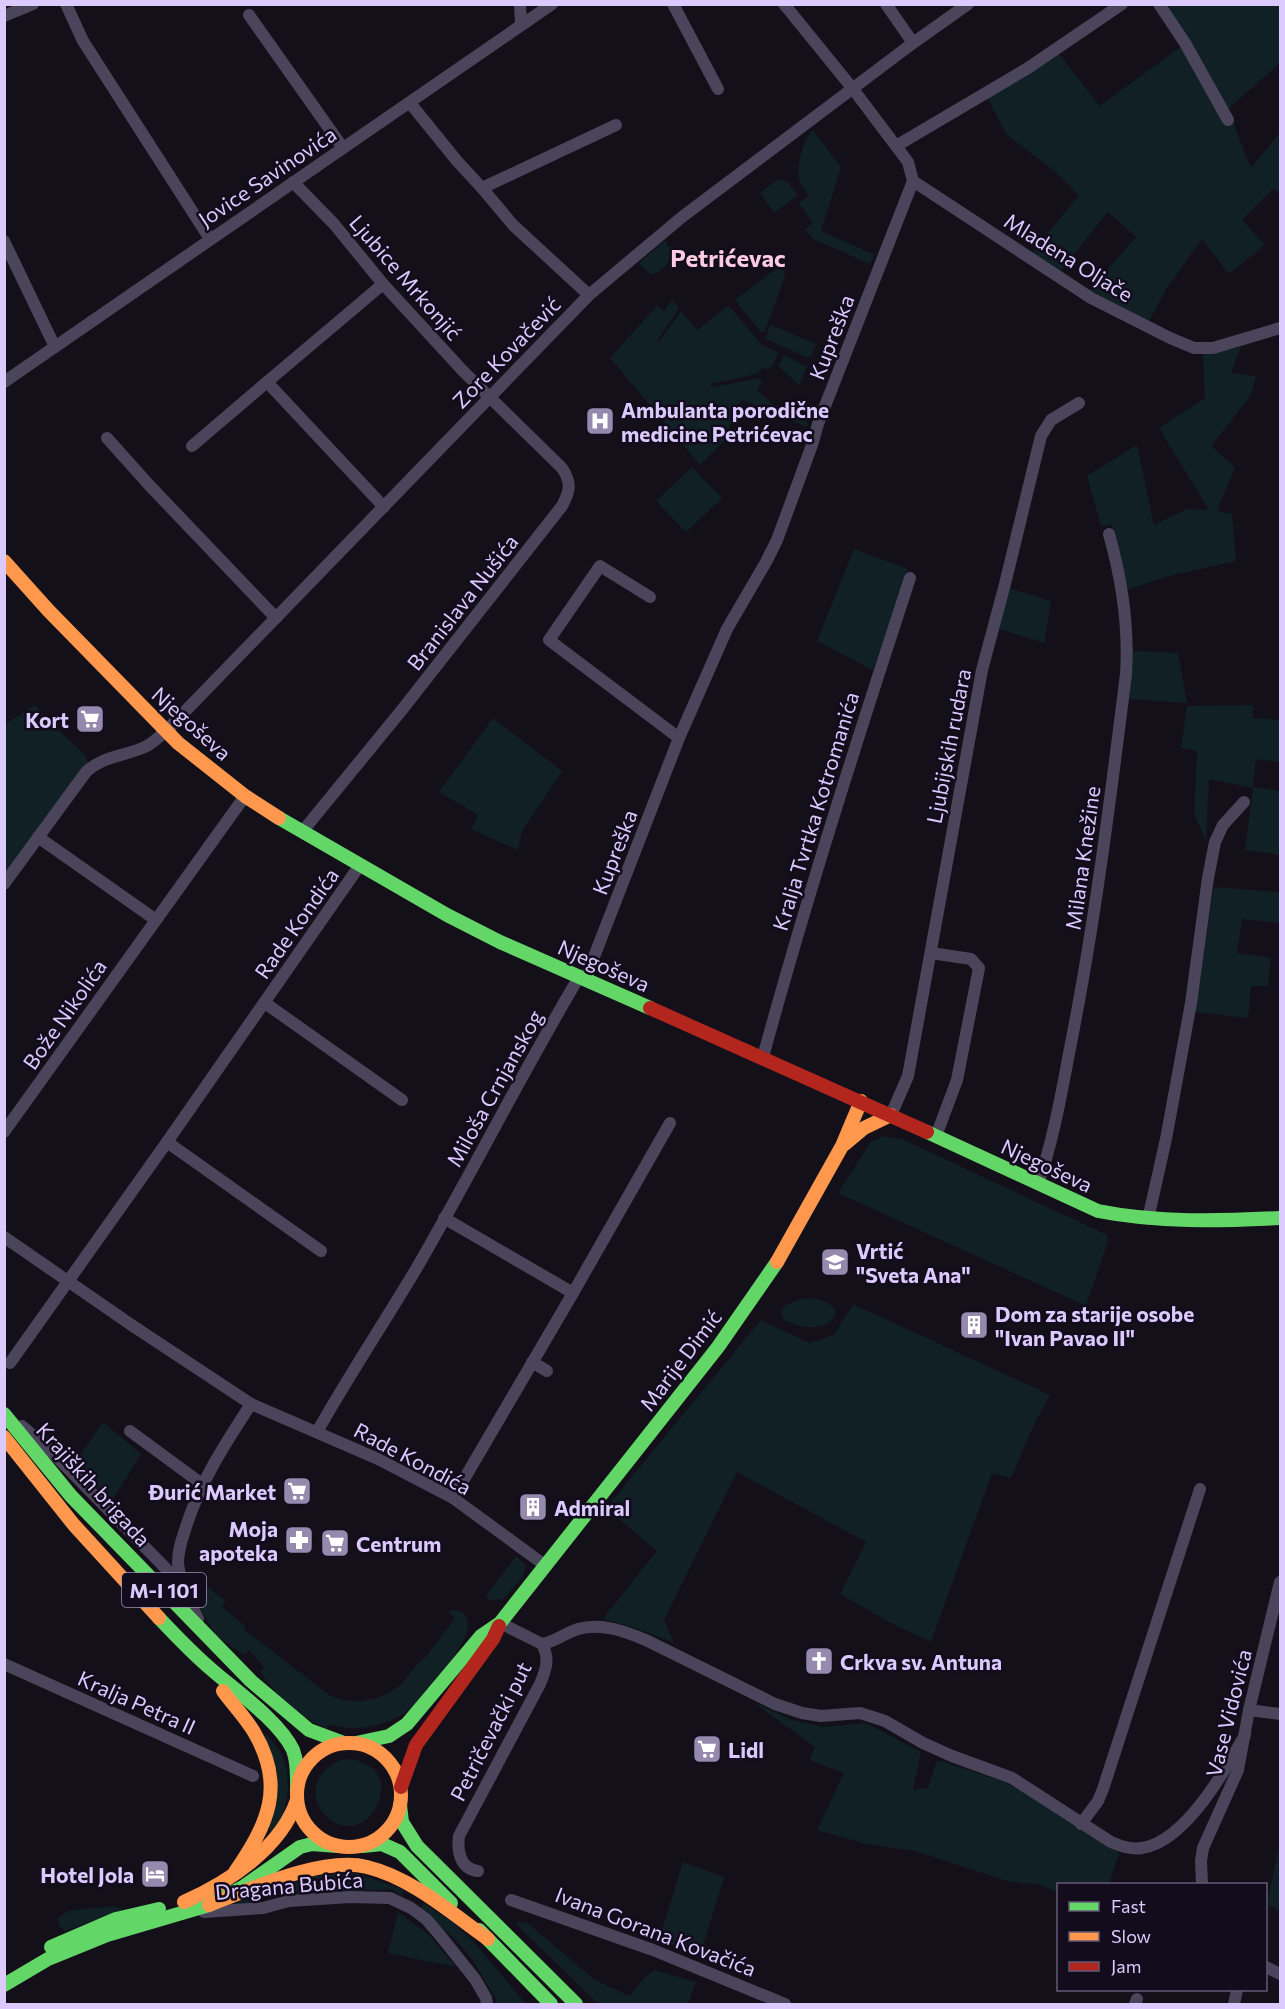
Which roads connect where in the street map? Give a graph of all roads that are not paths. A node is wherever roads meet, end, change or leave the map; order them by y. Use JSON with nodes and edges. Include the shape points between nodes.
{"nodes":[{"id":1,"x":33,"y":4,"type":"edge"},
{"id":2,"x":66,"y":4,"type":"edge"},
{"id":3,"x":519,"y":4,"type":"edge"},
{"id":4,"x":552,"y":4,"type":"edge"},
{"id":5,"x":673,"y":4,"type":"edge"},
{"id":6,"x":784,"y":4,"type":"edge"},
{"id":7,"x":886,"y":4,"type":"edge"},
{"id":8,"x":968,"y":4,"type":"edge"},
{"id":9,"x":1122,"y":4,"type":"edge"},
{"id":10,"x":1159,"y":4,"type":"edge"},
{"id":11,"x":249,"y":15,"type":"dead end"},
{"id":12,"x":4,"y":16,"type":"edge"},
{"id":13,"x":521,"y":24,"type":"junction"},
{"id":14,"x":913,"y":43,"type":"junction"},
{"id":15,"x":718,"y":89,"type":"dead end"},
{"id":16,"x":853,"y":89,"type":"junction"},
{"id":17,"x":410,"y":103,"type":"junction"},
{"id":18,"x":1228,"y":120,"type":"dead end"},
{"id":19,"x":616,"y":125,"type":"dead end"},
{"id":20,"x":896,"y":146,"type":"junction"},
{"id":21,"x":343,"y":148,"type":"junction"},
{"id":22,"x":913,"y":181,"type":"junction"},
{"id":23,"x":293,"y":182,"type":"junction"},
{"id":24,"x":482,"y":189,"type":"junction"},
{"id":25,"x":210,"y":239,"type":"junction"},
{"id":26,"x":4,"y":241,"type":"edge"},
{"id":27,"x":382,"y":284,"type":"junction"},
{"id":28,"x":589,"y":295,"type":"junction"},
{"id":29,"x":1281,"y":328,"type":"edge"},
{"id":30,"x":55,"y":347,"type":"junction"},
{"id":31,"x":4,"y":382,"type":"edge"},
{"id":32,"x":267,"y":382,"type":"junction"},
{"id":33,"x":490,"y":398,"type":"junction"},
{"id":34,"x":1079,"y":403,"type":"dead end"},
{"id":35,"x":107,"y":438,"type":"dead end"},
{"id":36,"x":192,"y":446,"type":"dead end"},
{"id":37,"x":384,"y":507,"type":"junction"},
{"id":38,"x":1109,"y":534,"type":"dead end"},
{"id":39,"x":4,"y":561,"type":"edge"},
{"id":40,"x":910,"y":578,"type":"dead end"},
{"id":41,"x":650,"y":597,"type":"dead end"},
{"id":42,"x":276,"y":618,"type":"junction"},
{"id":43,"x":166,"y":731,"type":"junction"},
{"id":44,"x":679,"y":738,"type":"junction"},
{"id":45,"x":245,"y":795,"type":"junction"},
{"id":46,"x":1244,"y":802,"type":"dead end"},
{"id":47,"x":302,"y":832,"type":"junction"},
{"id":48,"x":38,"y":837,"type":"junction"},
{"id":49,"x":360,"y":865,"type":"junction"},
{"id":50,"x":4,"y":884,"type":"edge"},
{"id":51,"x":156,"y":920,"type":"junction"},
{"id":52,"x":931,"y":953,"type":"junction"},
{"id":53,"x":582,"y":978,"type":"junction"},
{"id":54,"x":265,"y":1003,"type":"junction"},
{"id":55,"x":763,"y":1057,"type":"junction"},
{"id":56,"x":402,"y":1100,"type":"dead end"},
{"id":57,"x":861,"y":1101,"type":"junction"},
{"id":58,"x":891,"y":1115,"type":"junction"},
{"id":59,"x":670,"y":1123,"type":"dead end"},
{"id":60,"x":4,"y":1132,"type":"edge"},
{"id":61,"x":936,"y":1136,"type":"junction"},
{"id":62,"x":167,"y":1142,"type":"junction"},
{"id":63,"x":842,"y":1146,"type":"junction"},
{"id":64,"x":1038,"y":1184,"type":"junction"},
{"id":65,"x":444,"y":1218,"type":"junction"},
{"id":66,"x":1281,"y":1218,"type":"edge"},
{"id":67,"x":1148,"y":1219,"type":"junction"},
{"id":68,"x":4,"y":1237,"type":"edge"},
{"id":69,"x":321,"y":1251,"type":"dead end"},
{"id":70,"x":69,"y":1281,"type":"junction"},
{"id":71,"x":573,"y":1293,"type":"junction"},
{"id":72,"x":532,"y":1362,"type":"junction"},
{"id":73,"x":10,"y":1363,"type":"dead end"},
{"id":74,"x":547,"y":1371,"type":"dead end"},
{"id":75,"x":251,"y":1404,"type":"junction"},
{"id":76,"x":4,"y":1413,"type":"edge"},
{"id":77,"x":130,"y":1431,"type":"dead end"},
{"id":78,"x":317,"y":1432,"type":"junction"},
{"id":79,"x":4,"y":1437,"type":"edge"},
{"id":80,"x":202,"y":1484,"type":"junction"},
{"id":81,"x":1200,"y":1489,"type":"dead end"},
{"id":82,"x":453,"y":1498,"type":"junction"},
{"id":83,"x":178,"y":1549,"type":"junction"},
{"id":84,"x":150,"y":1553,"type":"junction"},
{"id":85,"x":546,"y":1566,"type":"junction"},
{"id":86,"x":1281,"y":1582,"type":"edge"},
{"id":87,"x":183,"y":1586,"type":"junction"},
{"id":88,"x":500,"y":1623,"type":"junction"},
{"id":89,"x":204,"y":1631,"type":"junction"},
{"id":90,"x":543,"y":1644,"type":"junction"},
{"id":91,"x":203,"y":1661,"type":"junction"},
{"id":92,"x":4,"y":1664,"type":"edge"},
{"id":93,"x":1249,"y":1710,"type":"junction"},
{"id":94,"x":1281,"y":1714,"type":"edge"},
{"id":95,"x":1245,"y":1735,"type":"junction"},
{"id":96,"x":350,"y":1743,"type":"junction"},
{"id":97,"x":253,"y":1776,"type":"dead end"},
{"id":98,"x":401,"y":1787,"type":"junction"},
{"id":99,"x":297,"y":1796,"type":"junction"},
{"id":100,"x":400,"y":1804,"type":"junction"},
{"id":101,"x":1081,"y":1824,"type":"junction"},
{"id":102,"x":337,"y":1846,"type":"junction"},
{"id":103,"x":360,"y":1846,"type":"junction"},
{"id":104,"x":478,"y":1871,"type":"dead end"},
{"id":105,"x":235,"y":1872,"type":"junction"},
{"id":106,"x":1202,"y":1883,"type":"edge"},
{"id":107,"x":511,"y":1900,"type":"dead end"},
{"id":108,"x":212,"y":1908,"type":"junction"},
{"id":109,"x":488,"y":1939,"type":"junction"},
{"id":110,"x":1267,"y":1967,"type":"edge"},
{"id":111,"x":4,"y":1971,"type":"edge"},
{"id":112,"x":1281,"y":1974,"type":"edge"},
{"id":113,"x":4,"y":1985,"type":"edge"},
{"id":114,"x":487,"y":2004,"type":"edge"},
{"id":115,"x":551,"y":2004,"type":"edge"},
{"id":116,"x":576,"y":2004,"type":"edge"},
{"id":117,"x":785,"y":2004,"type":"edge"}],
"edges":[{"from":1,"to":12,"type":"street"},
{"from":2,"to":25,"type":"street","via":[[82,41]]},
{"from":3,"to":13,"type":"street"},
{"from":4,"to":13,"type":"street","name":"Jovice Savinovića"},
{"from":5,"to":15,"type":"street"},
{"from":6,"to":16,"type":"street"},
{"from":7,"to":14,"type":"street"},
{"from":8,"to":14,"type":"street","name":"Zore Kovačević"},
{"from":9,"to":20,"type":"street","via":[[1038,62]]},
{"from":10,"to":18,"type":"street"},
{"from":11,"to":21,"type":"street"},
{"from":13,"to":17,"type":"street","name":"Jovice Savinovića"},
{"from":14,"to":16,"type":"street","name":"Zore Kovačević"},
{"from":16,"to":20,"type":"street"},
{"from":16,"to":28,"type":"street","name":"Zore Kovačević","via":[[682,217]]},
{"from":17,"to":21,"type":"street","name":"Jovice Savinovića"},
{"from":17,"to":24,"type":"street"},
{"from":19,"to":24,"type":"street"},
{"from":20,"to":22,"type":"street","via":[[908,162]]},
{"from":21,"to":23,"type":"street","name":"Jovice Savinovića"},
{"from":22,"to":29,"type":"street","name":"Mladena Oljače","via":[[1091,298],[1194,348],[1213,348]]},
{"from":22,"to":44,"type":"street","name":"Kupreška","via":[[777,540],[727,629]]},
{"from":23,"to":25,"type":"street","name":"Jovice Savinovića"},
{"from":23,"to":27,"type":"street","name":"Ljubice Mrkonjić"},
{"from":24,"to":28,"type":"street","via":[[513,225]]},
{"from":25,"to":30,"type":"street","name":"Jovice Savinovića"},
{"from":26,"to":30,"type":"street"},
{"from":27,"to":32,"type":"street"},
{"from":27,"to":33,"type":"street","name":"Ljubice Mrkonjić"},
{"from":28,"to":33,"type":"street","name":"Zore Kovačević"},
{"from":30,"to":31,"type":"street","name":"Jovice Savinovića"},
{"from":32,"to":36,"type":"street"},
{"from":32,"to":37,"type":"street"},
{"from":33,"to":37,"type":"street","name":"Zore Kovačević"},
{"from":33,"to":47,"type":"street","name":"Branislava Nušića","via":[[562,468],[569,481],[567,496],[460,637]]},
{"from":34,"to":52,"type":"street","name":"Ljubijskih rudara","via":[[1051,420],[1041,436],[982,670]]},
{"from":35,"to":42,"type":"street"},
{"from":37,"to":42,"type":"street","name":"Zore Kovačević"},
{"from":38,"to":64,"type":"street","name":"Milana Knežine","via":[[1122,589],[1126,674],[1083,984]]},
{"from":39,"to":43,"type":"main road","name":"Njegoševa"},
{"from":40,"to":55,"type":"street","name":"Kralja Tvrtka Kotromanića","via":[[793,946]]},
{"from":41,"to":44,"type":"street","via":[[600,566],[549,640]]},
{"from":42,"to":43,"type":"street","name":"Zore Kovačević"},
{"from":43,"to":45,"type":"main road","name":"Njegoševa"},
{"from":43,"to":48,"type":"street","name":"Zore Kovačević","via":[[147,746],[92,766]]},
{"from":44,"to":53,"type":"street","name":"Kupreška"},
{"from":45,"to":47,"type":"main road","name":"Njegoševa"},
{"from":45,"to":51,"type":"street","name":"Bože Nikolića"},
{"from":46,"to":67,"type":"street","via":[[1223,825],[1215,842],[1191,1003]]},
{"from":47,"to":49,"type":"main road","name":"Njegoševa"},
{"from":48,"to":50,"type":"street","name":"Zore Kovačević"},
{"from":48,"to":51,"type":"street"},
{"from":49,"to":53,"type":"main road","name":"Njegoševa","via":[[500,942]]},
{"from":49,"to":54,"type":"street","name":"Rade Kondića"},
{"from":51,"to":60,"type":"street","name":"Bože Nikolića"},
{"from":52,"to":58,"type":"street","name":"Ljubijskih rudara","via":[[908,1076]]},
{"from":52,"to":61,"type":"street","via":[[971,959],[979,968],[957,1080]]},
{"from":53,"to":55,"type":"main road","name":"Njegoševa"},
{"from":53,"to":65,"type":"street","name":"Miloša Crnjanskog"},
{"from":54,"to":56,"type":"street","name":"Rade Kondića"},
{"from":54,"to":62,"type":"street","name":"Rade Kondića"},
{"from":55,"to":57,"type":"main road","name":"Njegoševa"},
{"from":57,"to":58,"type":"main road","name":"Njegoševa"},
{"from":57,"to":63,"type":"main road","name":"Marije Dimić"},
{"from":58,"to":61,"type":"main road","name":"Njegoševa"},
{"from":58,"to":63,"type":"main road","via":[[864,1128]]},
{"from":59,"to":71,"type":"street"},
{"from":61,"to":64,"type":"main road","name":"Njegoševa"},
{"from":62,"to":69,"type":"street"},
{"from":62,"to":70,"type":"street","name":"Rade Kondića"},
{"from":63,"to":85,"type":"main road","name":"Marije Dimić","via":[[780,1256],[718,1347]]},
{"from":64,"to":67,"type":"main road","name":"Njegoševa","via":[[1098,1211]]},
{"from":65,"to":71,"type":"street"},
{"from":65,"to":78,"type":"street","name":"Miloša Crnjanskog"},
{"from":66,"to":67,"type":"main road","name":"Njegoševa"},
{"from":68,"to":70,"type":"street"},
{"from":70,"to":73,"type":"street","name":"Rade Kondića"},
{"from":70,"to":75,"type":"street","name":"Rade Kondića"},
{"from":71,"to":72,"type":"street"},
{"from":72,"to":74,"type":"street"},
{"from":72,"to":82,"type":"street"},
{"from":75,"to":78,"type":"street","name":"Rade Kondića"},
{"from":75,"to":80,"type":"street"},
{"from":76,"to":84,"type":"street","via":[[47,1447]]},
{"from":76,"to":89,"type":"main road","name":"Krajiških brigada","number":"M-I 101","via":[[71,1496]]},
{"from":77,"to":80,"type":"street"},
{"from":78,"to":82,"type":"street","name":"Rade Kondića"},
{"from":79,"to":91,"type":"main road","name":"Krajiških brigada","number":"M-I 101","via":[[37,1482]]},
{"from":80,"to":83,"type":"street"},
{"from":81,"to":101,"type":"street","via":[[1103,1789]]},
{"from":82,"to":85,"type":"street","name":"Rade Kondića"},
{"from":83,"to":84,"type":"street","via":[[167,1554]]},
{"from":83,"to":87,"type":"street"},
{"from":84,"to":87,"type":"street"},
{"from":85,"to":88,"type":"main road","name":"Marije Dimić"},
{"from":86,"to":93,"type":"street","name":"Vase Vidovića"},
{"from":87,"to":89,"type":"street"},
{"from":88,"to":90,"type":"street","name":"Petričevački put"},
{"from":88,"to":96,"type":"main road","name":"Marije Dimić","via":[[481,1636],[407,1724],[389,1736]]},
{"from":88,"to":98,"type":"main road","name":"Marije Dimić","via":[[493,1639],[416,1745]]},
{"from":89,"to":96,"type":"main road","name":"Krajiških brigada","number":"M-I 101","via":[[296,1721],[309,1730]]},
{"from":90,"to":101,"type":"street","via":[[579,1629],[609,1628],[632,1634],[775,1704],[821,1716],[860,1713],[885,1721],[923,1743],[1012,1778]]},
{"from":90,"to":104,"type":"street","name":"Petričevački put","via":[[547,1659],[540,1684],[459,1836],[458,1855]]},
{"from":91,"to":99,"type":"main road","name":"Krajiških brigada","number":"M-I 101","via":[[290,1746],[297,1767]]},
{"from":91,"to":105,"type":"main road","via":[[254,1731],[271,1776],[267,1819]]},
{"from":92,"to":97,"type":"street","name":"Kralja Petra II"},
{"from":93,"to":94,"type":"street"},
{"from":93,"to":95,"type":"street","name":"Vase Vidovića"},
{"from":95,"to":101,"type":"street","via":[[1217,1785],[1159,1842],[1144,1848],[1128,1848]]},
{"from":95,"to":106,"type":"street","name":"Vase Vidovića","via":[[1238,1770],[1203,1848]]},
{"from":96,"to":98,"type":"main road","number":"M-I 101","via":[[377,1750],[386,1757]]},
{"from":96,"to":99,"type":"main road","via":[[323,1750],[306,1764]]},
{"from":98,"to":100,"type":"main road","number":"M-I 101"},
{"from":99,"to":102,"type":"main road","number":"M-I 101","via":[[307,1827]]},
{"from":99,"to":105,"type":"main road","via":[[292,1814],[280,1832]]},
{"from":100,"to":103,"type":"main road","number":"M-I 101","via":[[386,1831]]},
{"from":100,"to":116,"type":"main road","number":"M-I 101","via":[[402,1822],[417,1846]]},
{"from":102,"to":103,"type":"main road","number":"M-I 101"},
{"from":102,"to":108,"type":"main road","via":[[300,1847]]},
{"from":103,"to":109,"type":"main road","number":"M-I 101","via":[[382,1844],[400,1852]]},
{"from":105,"to":111,"type":"main road","via":[[199,1896],[95,1927]]},
{"from":107,"to":117,"type":"street","name":"Ivana Gorana Kovačića","via":[[653,1950]]},
{"from":108,"to":109,"type":"main road","via":[[256,1887],[312,1869],[344,1864],[378,1870]]},
{"from":108,"to":113,"type":"main road","via":[[188,1911],[107,1935],[48,1959]]},
{"from":108,"to":114,"type":"street","name":"Dragana Bubića","via":[[272,1907],[289,1901],[350,1897],[390,1898],[426,1919],[476,1979]]},
{"from":109,"to":115,"type":"main road","number":"M-I 101"},
{"from":110,"to":112,"type":"street"}]}
